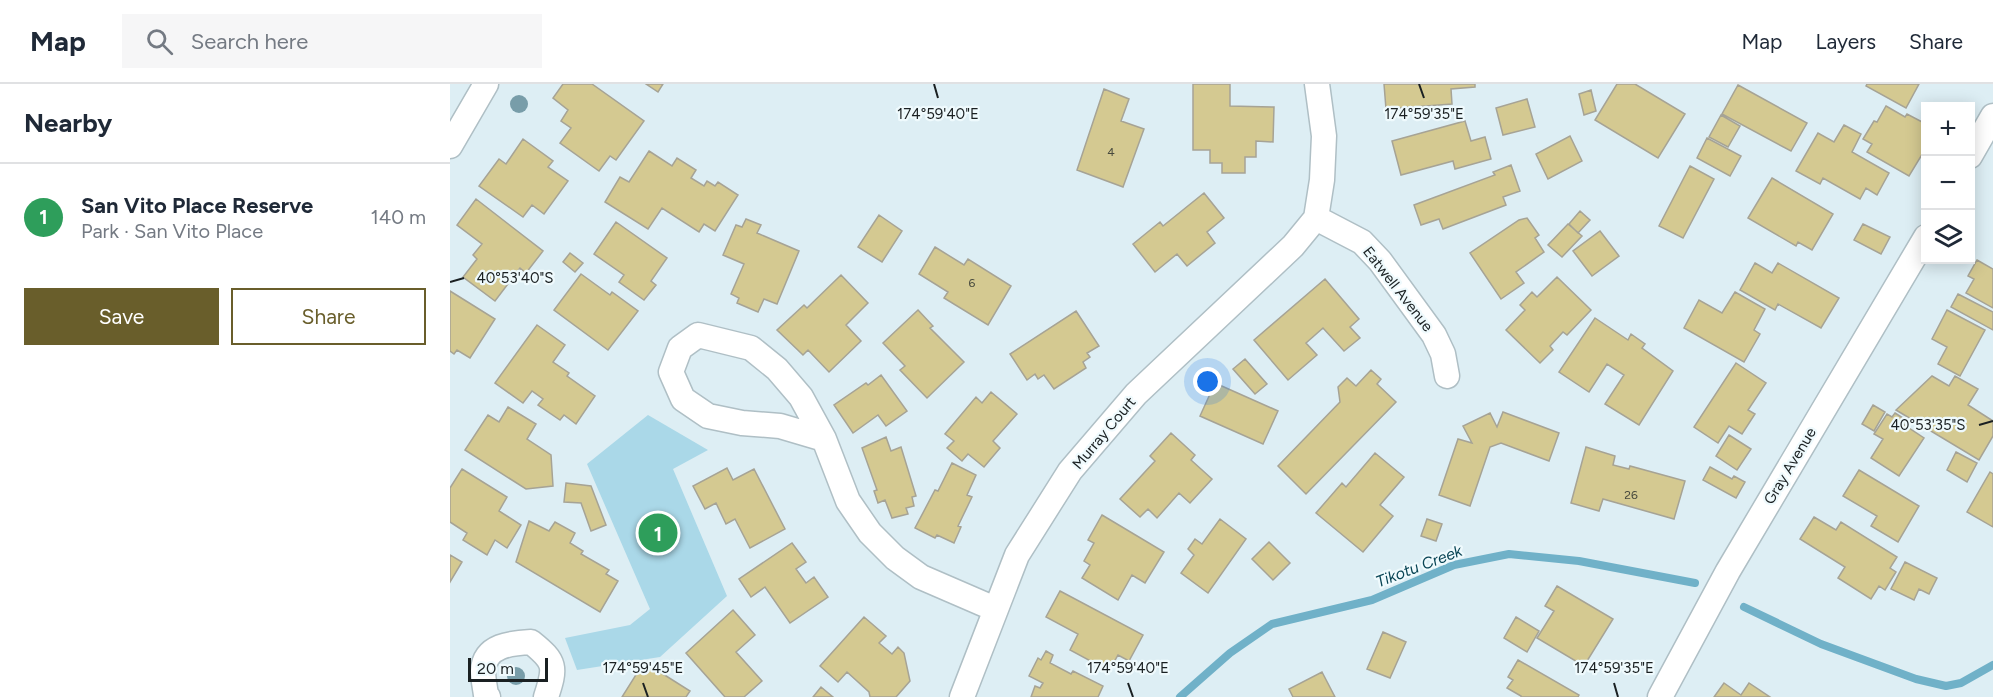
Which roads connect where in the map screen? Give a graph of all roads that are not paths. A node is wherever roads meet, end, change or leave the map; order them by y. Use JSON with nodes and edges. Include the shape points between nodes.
{"nodes":[{"id":1,"x":486,"y":84,"type":"edge"},
{"id":2,"x":1317,"y":84,"type":"edge"},
{"id":3,"x":1993,"y":117,"type":"edge"},
{"id":4,"x":450,"y":146,"type":"edge"},
{"id":5,"x":1975,"y":149,"type":"edge"},
{"id":6,"x":1316,"y":218,"type":"junction"},
{"id":7,"x":1921,"y":245,"type":"edge"},
{"id":8,"x":1447,"y":376,"type":"dead end"},
{"id":9,"x":824,"y":440,"type":"junction"},
{"id":10,"x":995,"y":609,"type":"junction"},
{"id":11,"x":488,"y":697,"type":"edge"},
{"id":12,"x":546,"y":697,"type":"edge"},
{"id":13,"x":962,"y":697,"type":"edge"},
{"id":14,"x":1660,"y":697,"type":"edge"}],
"edges":[{"from":1,"to":4,"type":"street"},
{"from":2,"to":6,"type":"street","via":[[1324,136]]},
{"from":3,"to":5,"type":"street"},
{"from":6,"to":8,"type":"street","name":"Eatwell Avenue","via":[[1362,242],[1380,261],[1434,335]]},
{"from":6,"to":10,"type":"street","name":"Murray Court","via":[[1293,246],[1136,394],[1070,471],[1017,555]]},
{"from":7,"to":14,"type":"street","name":"Gray Avenue","via":[[1728,571]]},
{"from":9,"to":9,"type":"street","via":[[780,426],[708,416],[683,399],[670,372],[680,348],[699,335],[751,348],[777,369],[801,397]]},
{"from":9,"to":10,"type":"street","via":[[848,501],[870,533],[895,558],[921,578]]},
{"from":10,"to":13,"type":"street","name":"Murray Court"},
{"from":11,"to":12,"type":"street","via":[[483,668],[490,654],[504,644],[531,642],[547,654],[554,672]]}]}
